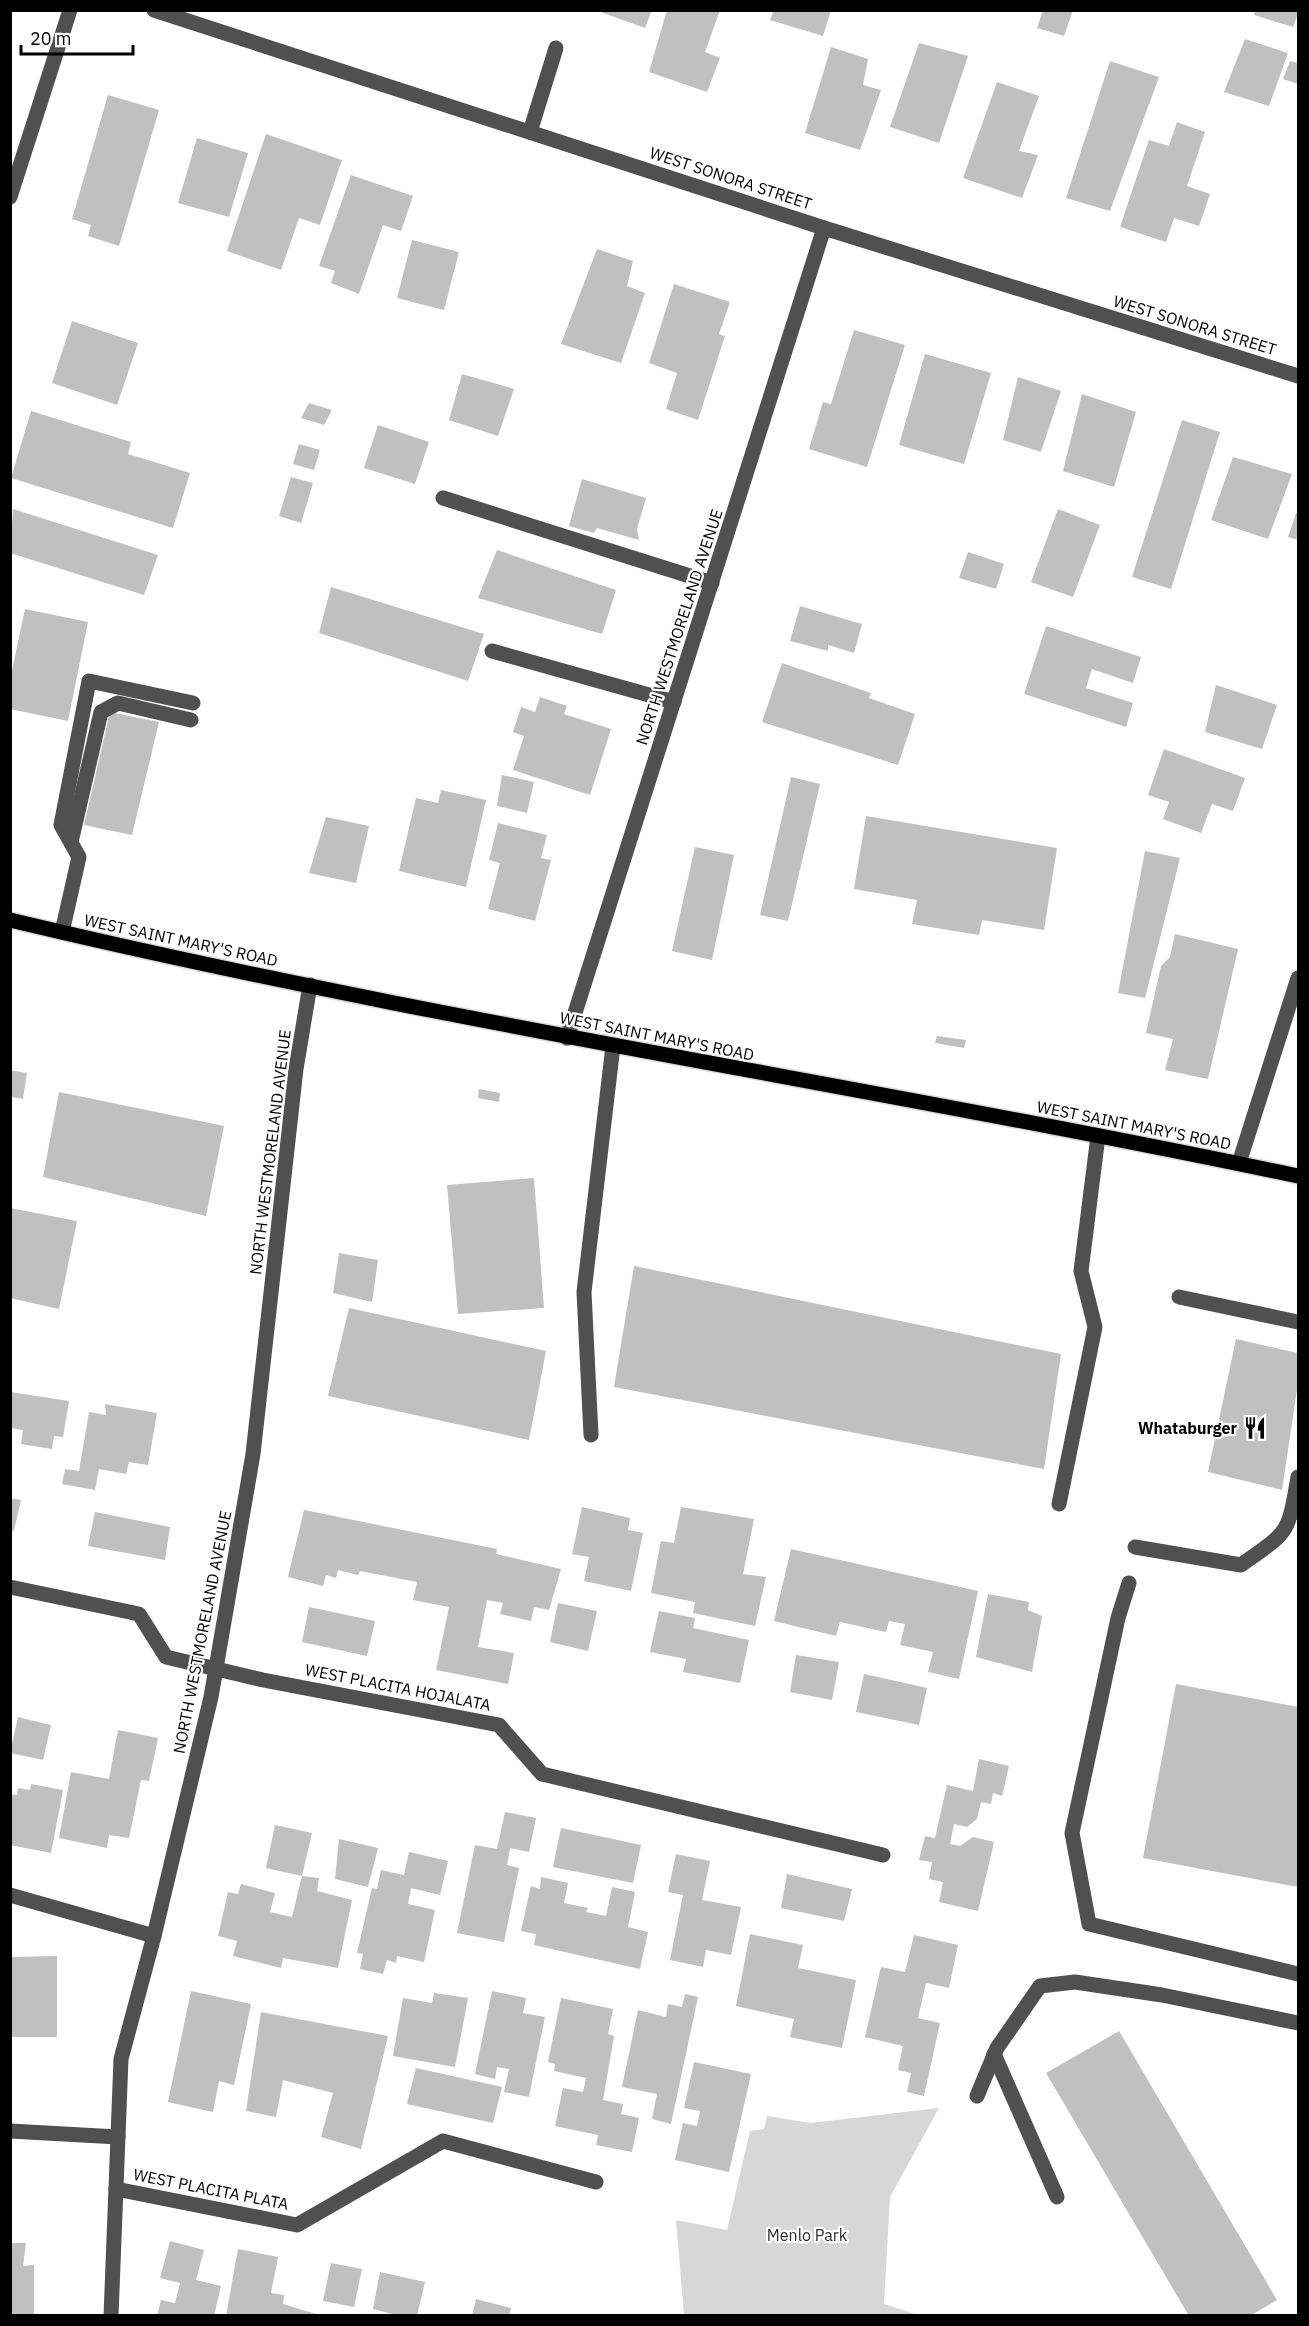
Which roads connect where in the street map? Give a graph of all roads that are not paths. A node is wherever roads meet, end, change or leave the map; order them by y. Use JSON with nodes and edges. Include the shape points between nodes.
{"nodes":[{"id":1,"x":70,"y":10,"type":"edge"},
{"id":2,"x":154,"y":10,"type":"edge"},
{"id":3,"x":556,"y":48,"type":"dead end"},
{"id":4,"x":530,"y":132,"type":"junction"},
{"id":5,"x":10,"y":197,"type":"edge"},
{"id":6,"x":824,"y":228,"type":"junction"},
{"id":7,"x":1299,"y":376,"type":"edge"},
{"id":8,"x":443,"y":498,"type":"dead end"},
{"id":9,"x":712,"y":583,"type":"junction"},
{"id":10,"x":492,"y":651,"type":"dead end"},
{"id":11,"x":674,"y":702,"type":"junction"},
{"id":12,"x":193,"y":703,"type":"dead end"},
{"id":13,"x":191,"y":720,"type":"dead end"},
{"id":14,"x":71,"y":842,"type":"junction"},
{"id":15,"x":10,"y":920,"type":"edge"},
{"id":16,"x":62,"y":932,"type":"junction"},
{"id":17,"x":1299,"y":978,"type":"edge"},
{"id":18,"x":310,"y":985,"type":"junction"},
{"id":19,"x":567,"y":1038,"type":"junction"},
{"id":20,"x":613,"y":1046,"type":"junction"},
{"id":21,"x":1098,"y":1136,"type":"junction"},
{"id":22,"x":1239,"y":1163,"type":"junction"},
{"id":23,"x":1299,"y":1176,"type":"edge"},
{"id":24,"x":1179,"y":1297,"type":"dead end"},
{"id":25,"x":1299,"y":1322,"type":"edge"},
{"id":26,"x":591,"y":1435,"type":"dead end"},
{"id":27,"x":1299,"y":1477,"type":"edge"},
{"id":28,"x":1059,"y":1504,"type":"dead end"},
{"id":29,"x":1135,"y":1547,"type":"dead end"},
{"id":30,"x":1129,"y":1583,"type":"dead end"},
{"id":31,"x":10,"y":1587,"type":"edge"},
{"id":32,"x":217,"y":1667,"type":"junction"},
{"id":33,"x":883,"y":1855,"type":"dead end"},
{"id":34,"x":10,"y":1895,"type":"edge"},
{"id":35,"x":154,"y":1936,"type":"junction"},
{"id":36,"x":1299,"y":1974,"type":"edge"},
{"id":37,"x":1299,"y":2023,"type":"edge"},
{"id":38,"x":994,"y":2054,"type":"junction"},
{"id":39,"x":977,"y":2096,"type":"dead end"},
{"id":40,"x":10,"y":2131,"type":"edge"},
{"id":41,"x":118,"y":2137,"type":"junction"},
{"id":42,"x":596,"y":2182,"type":"dead end"},
{"id":43,"x":116,"y":2189,"type":"junction"},
{"id":44,"x":1057,"y":2197,"type":"dead end"},
{"id":45,"x":111,"y":2316,"type":"edge"}],
"edges":[{"from":1,"to":5,"type":"street"},
{"from":2,"to":4,"type":"street","name":"WEST SONORA STREET"},
{"from":3,"to":4,"type":"street"},
{"from":4,"to":6,"type":"street","name":"WEST SONORA STREET"},
{"from":6,"to":7,"type":"street","name":"WEST SONORA STREET"},
{"from":6,"to":9,"type":"street","name":"NORTH WESTMORELAND AVENUE"},
{"from":8,"to":9,"type":"street"},
{"from":9,"to":11,"type":"street","name":"NORTH WESTMORELAND AVENUE"},
{"from":10,"to":11,"type":"street"},
{"from":11,"to":19,"type":"street","name":"NORTH WESTMORELAND AVENUE"},
{"from":12,"to":14,"type":"street","via":[[89,681],[61,825]]},
{"from":13,"to":14,"type":"street","via":[[118,704],[101,712]]},
{"from":14,"to":16,"type":"street","via":[[79,857]]},
{"from":15,"to":16,"type":"main road","name":"WEST SAINT MARY'S ROAD"},
{"from":16,"to":18,"type":"main road","name":"WEST SAINT MARY'S ROAD"},
{"from":17,"to":22,"type":"street"},
{"from":18,"to":19,"type":"main road","name":"WEST SAINT MARY'S ROAD"},
{"from":18,"to":32,"type":"street","name":"NORTH WESTMORELAND AVENUE","via":[[296,1069],[253,1454]]},
{"from":19,"to":20,"type":"main road","name":"WEST SAINT MARY'S ROAD"},
{"from":20,"to":21,"type":"main road","name":"WEST SAINT MARY'S ROAD"},
{"from":20,"to":26,"type":"street","via":[[584,1292]]},
{"from":21,"to":22,"type":"main road","name":"WEST SAINT MARY'S ROAD"},
{"from":21,"to":28,"type":"street","via":[[1081,1270],[1095,1327]]},
{"from":22,"to":23,"type":"main road","name":"WEST SAINT MARY'S ROAD"},
{"from":24,"to":25,"type":"street"},
{"from":27,"to":29,"type":"street","via":[[1291,1520],[1283,1536],[1242,1565]]},
{"from":30,"to":36,"type":"street","via":[[1118,1617],[1072,1833],[1089,1924]]},
{"from":31,"to":32,"type":"street","name":"WEST PLACITA HOJALATA","via":[[139,1614],[166,1657]]},
{"from":32,"to":33,"type":"street","name":"WEST PLACITA HOJALATA","via":[[263,1680],[499,1725],[542,1774]]},
{"from":32,"to":35,"type":"street","name":"NORTH WESTMORELAND AVENUE"},
{"from":34,"to":35,"type":"street"},
{"from":35,"to":41,"type":"street","name":"NORTH WESTMORELAND AVENUE","via":[[121,2059]]},
{"from":37,"to":38,"type":"street","via":[[1075,1982],[1040,1986]]},
{"from":38,"to":39,"type":"street"},
{"from":38,"to":44,"type":"street"},
{"from":40,"to":41,"type":"street"},
{"from":41,"to":43,"type":"street","name":"NORTH WESTMORELAND AVENUE"},
{"from":42,"to":43,"type":"street","name":"WEST PLACITA PLATA","via":[[443,2141],[297,2225]]},
{"from":43,"to":45,"type":"street","name":"NORTH WESTMORELAND AVENUE"}]}
